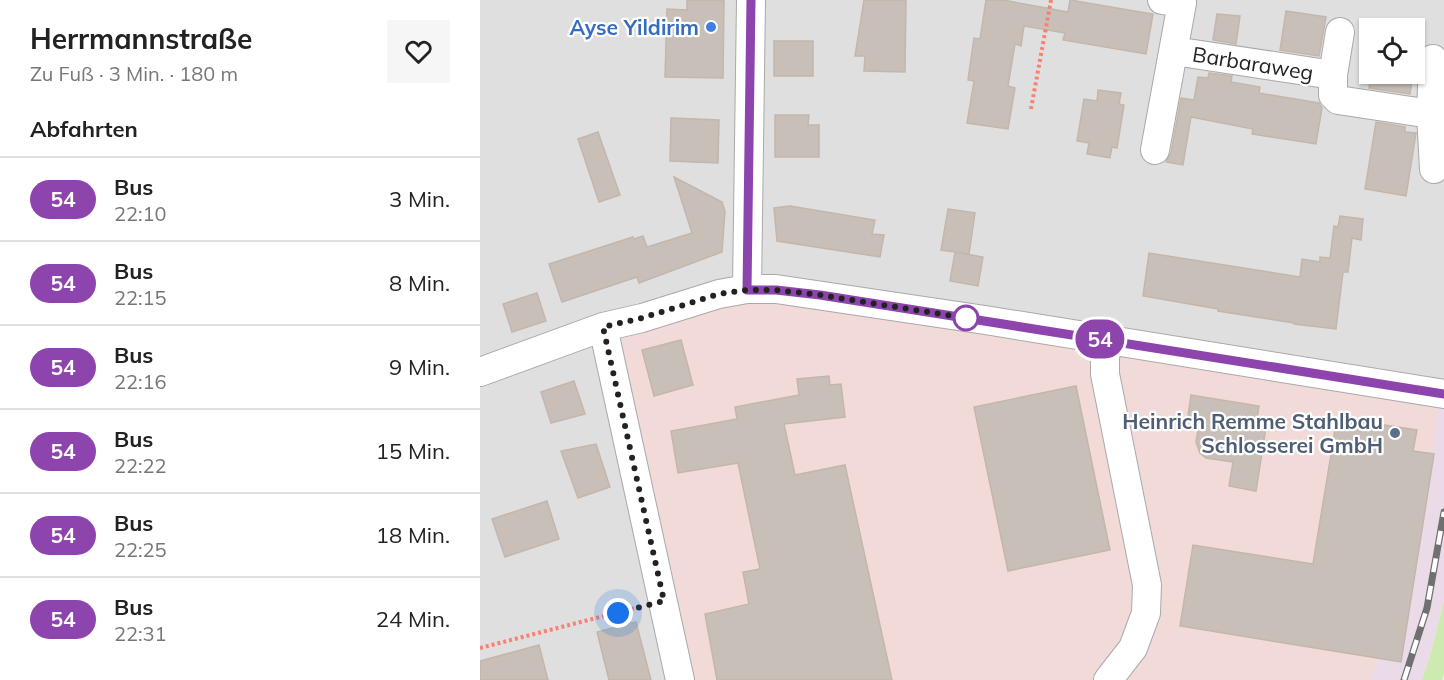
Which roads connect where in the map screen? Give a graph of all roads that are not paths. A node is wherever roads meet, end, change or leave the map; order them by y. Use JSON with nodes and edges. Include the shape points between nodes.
{"nodes":[{"id":1,"x":751,"y":0,"type":"edge"},
{"id":2,"x":1162,"y":0,"type":"edge"},
{"id":3,"x":1340,"y":32,"type":"dead end"},
{"id":4,"x":1174,"y":51,"type":"junction"},
{"id":5,"x":1433,"y":59,"type":"dead end"},
{"id":6,"x":1333,"y":75,"type":"junction"},
{"id":7,"x":1431,"y":114,"type":"junction"},
{"id":8,"x":1155,"y":150,"type":"dead end"},
{"id":9,"x":1434,"y":169,"type":"dead end"},
{"id":10,"x":747,"y":290,"type":"junction"},
{"id":11,"x":603,"y":327,"type":"junction"},
{"id":12,"x":1109,"y":340,"type":"junction"},
{"id":13,"x":480,"y":372,"type":"edge"},
{"id":14,"x":1444,"y":394,"type":"edge"},
{"id":15,"x":680,"y":680,"type":"edge"},
{"id":16,"x":1108,"y":680,"type":"edge"}],
"edges":[{"from":1,"to":10,"type":"street"},
{"from":2,"to":4,"type":"street","name":"Barbaraweg","via":[[1182,3]]},
{"from":3,"to":6,"type":"street","name":"Barbaraweg"},
{"from":4,"to":6,"type":"street","name":"Barbaraweg"},
{"from":4,"to":8,"type":"street","name":"Barbaraweg"},
{"from":5,"to":7,"type":"street"},
{"from":6,"to":7,"type":"street","name":"Barbaraweg","via":[[1333,95],[1338,100]]},
{"from":7,"to":9,"type":"street"},
{"from":10,"to":11,"type":"street","via":[[719,294]]},
{"from":10,"to":12,"type":"street","via":[[820,295]]},
{"from":11,"to":13,"type":"street"},
{"from":11,"to":15,"type":"street"},
{"from":12,"to":14,"type":"street"},
{"from":12,"to":16,"type":"street","via":[[1105,374],[1147,585],[1146,613],[1133,648]]}]}
